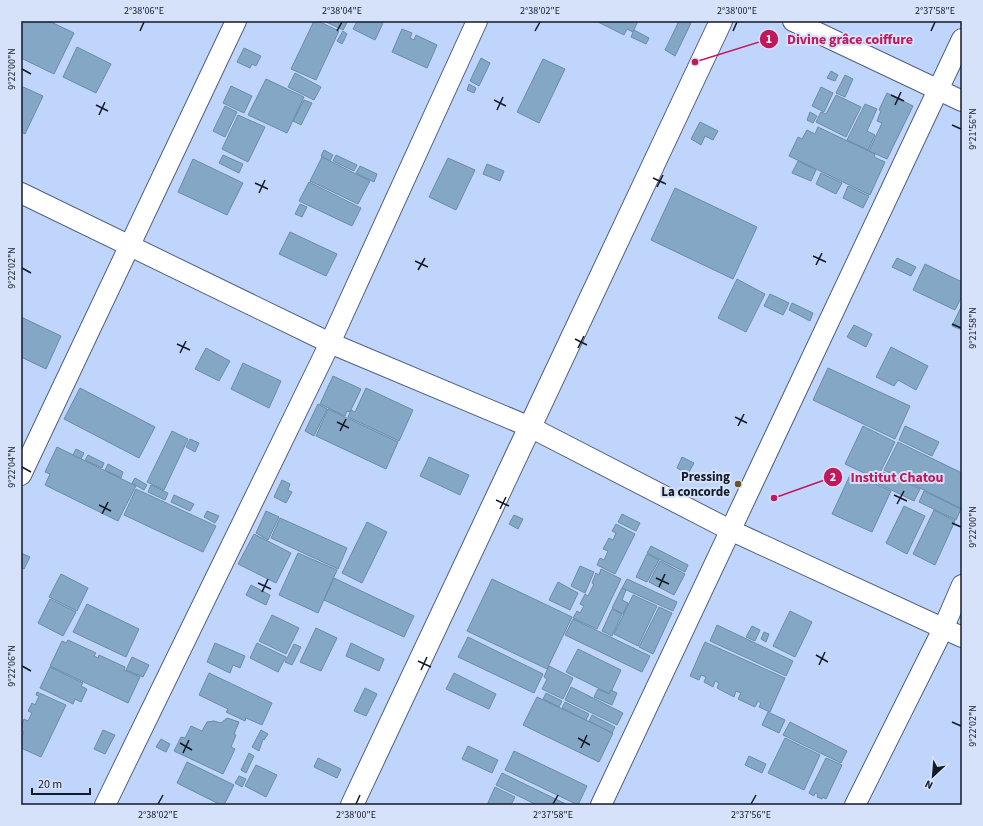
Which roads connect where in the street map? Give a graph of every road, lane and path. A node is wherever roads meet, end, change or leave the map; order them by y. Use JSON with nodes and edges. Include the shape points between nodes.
{"nodes":[{"id":1,"x":236,"y":21,"type":"edge"},
{"id":2,"x":477,"y":21,"type":"edge"},
{"id":3,"x":721,"y":21,"type":"edge"},
{"id":4,"x":793,"y":21,"type":"edge"},
{"id":5,"x":962,"y":39,"type":"edge"},
{"id":6,"x":938,"y":89,"type":"junction"},
{"id":7,"x":962,"y":101,"type":"edge"},
{"id":8,"x":21,"y":192,"type":"edge"},
{"id":9,"x":131,"y":246,"type":"junction"},
{"id":10,"x":330,"y":343,"type":"junction"},
{"id":11,"x":530,"y":427,"type":"junction"},
{"id":12,"x":21,"y":475,"type":"edge"},
{"id":13,"x":730,"y":530,"type":"junction"},
{"id":14,"x":962,"y":584,"type":"edge"},
{"id":15,"x":943,"y":628,"type":"junction"},
{"id":16,"x":962,"y":637,"type":"edge"},
{"id":17,"x":105,"y":805,"type":"edge"},
{"id":18,"x":352,"y":805,"type":"edge"},
{"id":19,"x":601,"y":805,"type":"edge"},
{"id":20,"x":855,"y":805,"type":"edge"}],
"edges":[{"from":1,"to":9,"type":"street"},
{"from":2,"to":10,"type":"street"},
{"from":3,"to":11,"type":"street"},
{"from":4,"to":6,"type":"street"},
{"from":5,"to":6,"type":"street"},
{"from":6,"to":7,"type":"street"},
{"from":6,"to":13,"type":"street"},
{"from":8,"to":9,"type":"street"},
{"from":9,"to":10,"type":"street"},
{"from":9,"to":12,"type":"street"},
{"from":10,"to":11,"type":"street"},
{"from":10,"to":17,"type":"street"},
{"from":11,"to":13,"type":"street"},
{"from":11,"to":18,"type":"street"},
{"from":13,"to":15,"type":"street"},
{"from":13,"to":19,"type":"street"},
{"from":14,"to":15,"type":"street"},
{"from":15,"to":16,"type":"street"},
{"from":15,"to":20,"type":"street"}]}
